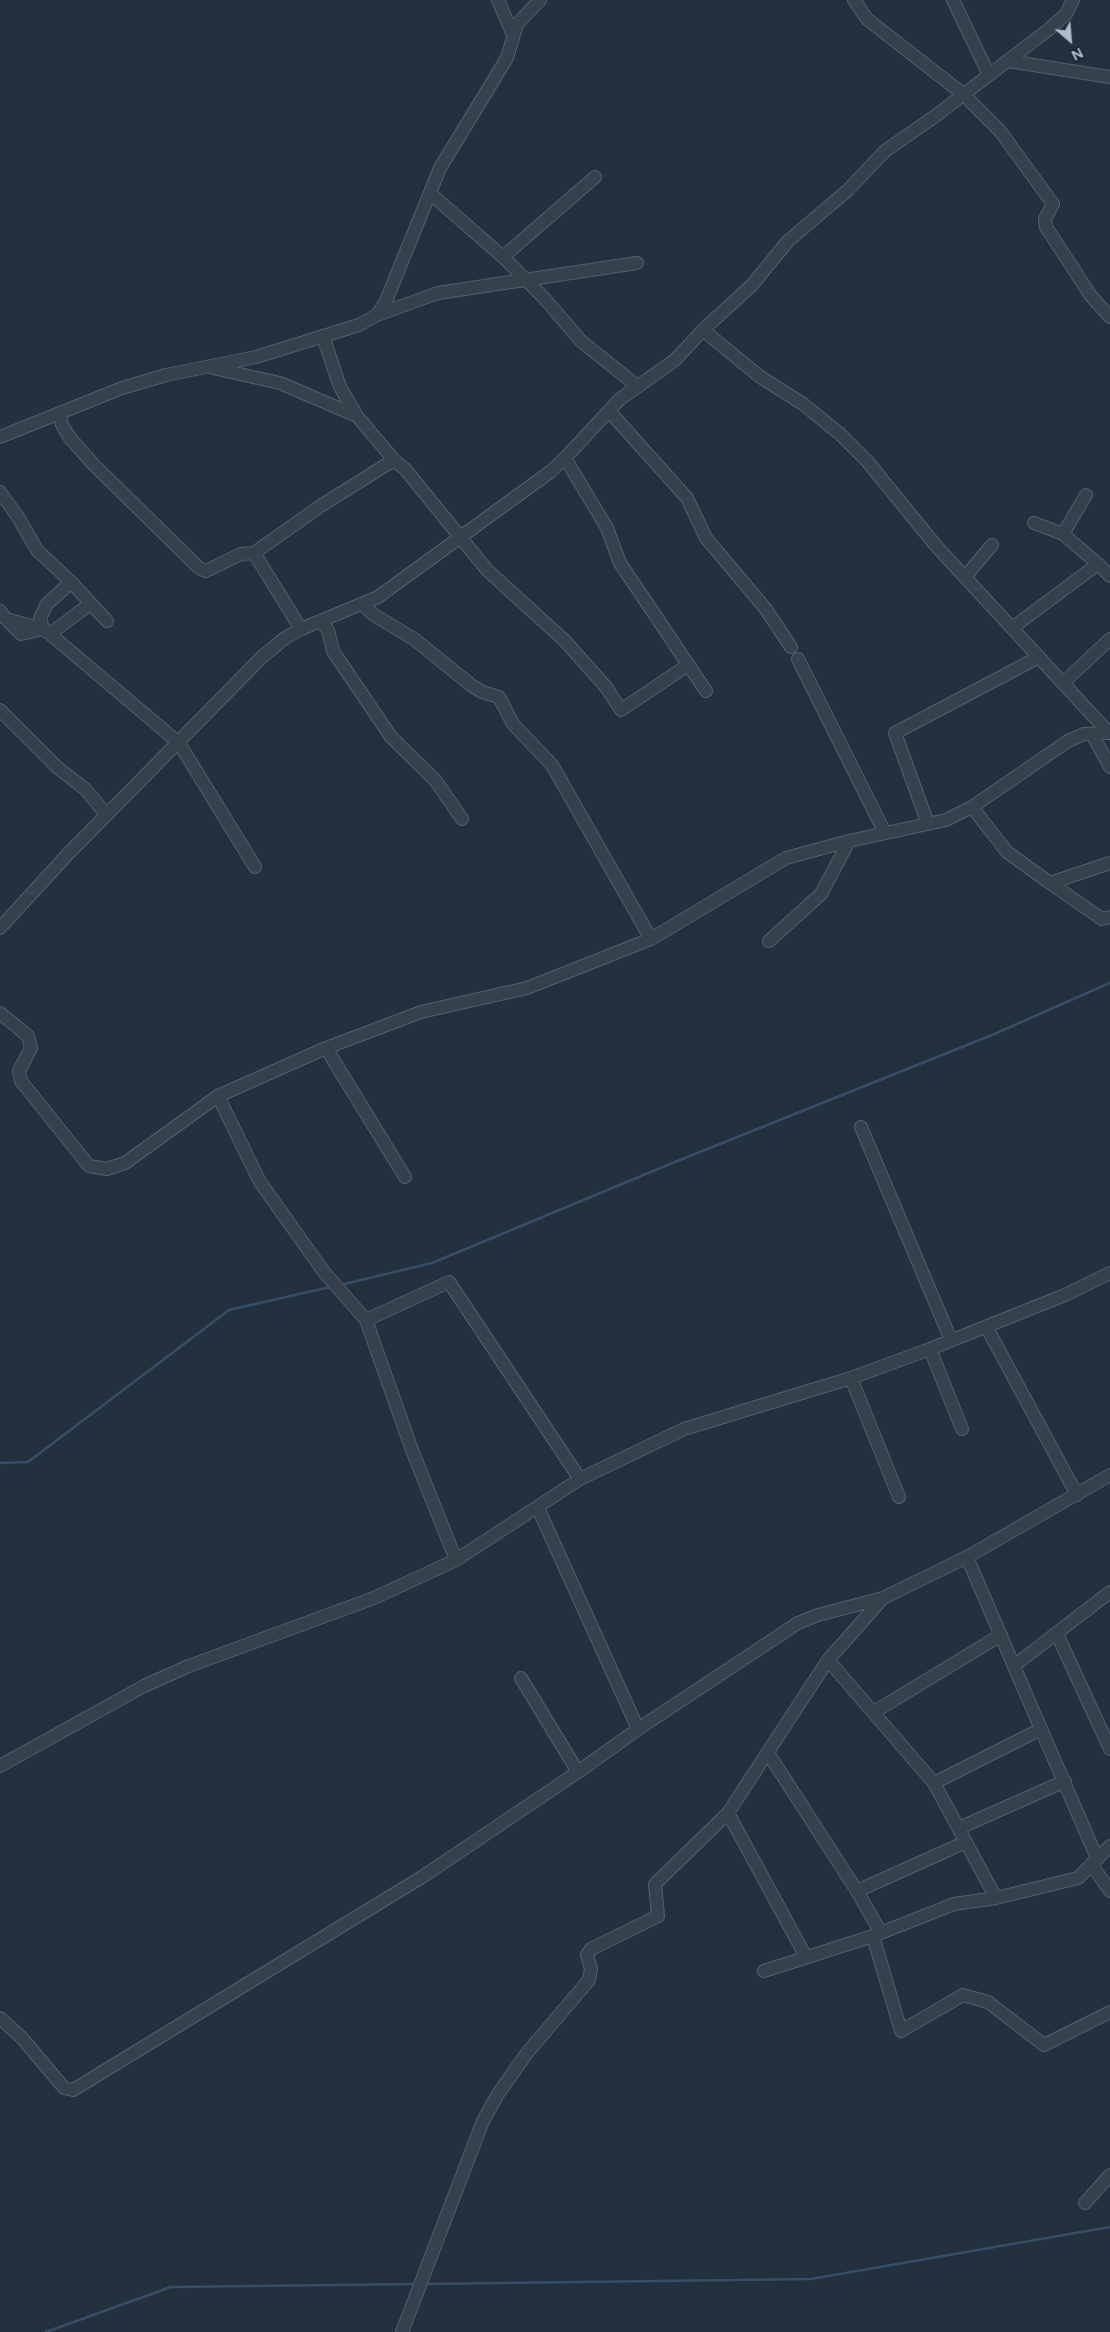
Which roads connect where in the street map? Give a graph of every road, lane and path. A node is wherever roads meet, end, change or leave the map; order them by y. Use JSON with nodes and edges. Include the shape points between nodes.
{"nodes":[{"id":1,"x":498,"y":0,"type":"edge"},
{"id":2,"x":540,"y":0,"type":"edge"},
{"id":3,"x":854,"y":0,"type":"edge"},
{"id":4,"x":953,"y":0,"type":"edge"},
{"id":5,"x":1073,"y":0,"type":"edge"},
{"id":6,"x":513,"y":35,"type":"junction"},
{"id":7,"x":1008,"y":61,"type":"junction"},
{"id":8,"x":989,"y":75,"type":"junction"},
{"id":9,"x":1110,"y":77,"type":"edge"},
{"id":10,"x":963,"y":94,"type":"junction"},
{"id":11,"x":595,"y":177,"type":"dead end"},
{"id":12,"x":431,"y":194,"type":"junction"},
{"id":13,"x":503,"y":257,"type":"junction"},
{"id":14,"x":637,"y":263,"type":"dead end"},
{"id":15,"x":525,"y":279,"type":"junction"},
{"id":16,"x":1108,"y":310,"type":"edge"},
{"id":17,"x":378,"y":316,"type":"junction"},
{"id":18,"x":703,"y":330,"type":"junction"},
{"id":19,"x":323,"y":336,"type":"junction"},
{"id":20,"x":203,"y":366,"type":"junction"},
{"id":21,"x":637,"y":386,"type":"junction"},
{"id":22,"x":609,"y":411,"type":"junction"},
{"id":23,"x":60,"y":413,"type":"junction"},
{"id":24,"x":356,"y":416,"type":"junction"},
{"id":25,"x":0,"y":437,"type":"edge"},
{"id":26,"x":565,"y":458,"type":"junction"},
{"id":27,"x":394,"y":460,"type":"junction"},
{"id":28,"x":0,"y":492,"type":"edge"},
{"id":29,"x":1086,"y":495,"type":"dead end"},
{"id":30,"x":1034,"y":523,"type":"dead end"},
{"id":31,"x":1063,"y":534,"type":"junction"},
{"id":32,"x":460,"y":538,"type":"junction"},
{"id":33,"x":992,"y":545,"type":"dead end"},
{"id":34,"x":254,"y":553,"type":"junction"},
{"id":35,"x":1098,"y":564,"type":"junction"},
{"id":36,"x":1110,"y":576,"type":"edge"},
{"id":37,"x":965,"y":577,"type":"junction"},
{"id":38,"x":71,"y":582,"type":"junction"},
{"id":39,"x":362,"y":604,"type":"junction"},
{"id":40,"x":86,"y":607,"type":"dead end"},
{"id":41,"x":3,"y":615,"type":"edge"},
{"id":42,"x":107,"y":621,"type":"dead end"},
{"id":43,"x":320,"y":622,"type":"junction"},
{"id":44,"x":1012,"y":628,"type":"junction"},
{"id":45,"x":301,"y":629,"type":"junction"},
{"id":46,"x":47,"y":631,"type":"junction"},
{"id":47,"x":1110,"y":640,"type":"edge"},
{"id":48,"x":791,"y":647,"type":"dead end"},
{"id":49,"x":1039,"y":656,"type":"junction"},
{"id":50,"x":798,"y":659,"type":"dead end"},
{"id":51,"x":688,"y":665,"type":"junction"},
{"id":52,"x":1063,"y":684,"type":"junction"},
{"id":53,"x":706,"y":691,"type":"dead end"},
{"id":54,"x":0,"y":710,"type":"edge"},
{"id":55,"x":1104,"y":728,"type":"edge"},
{"id":56,"x":179,"y":742,"type":"junction"},
{"id":57,"x":1110,"y":767,"type":"edge"},
{"id":58,"x":972,"y":807,"type":"junction"},
{"id":59,"x":107,"y":815,"type":"junction"},
{"id":60,"x":462,"y":819,"type":"dead end"},
{"id":61,"x":928,"y":824,"type":"junction"},
{"id":62,"x":885,"y":833,"type":"junction"},
{"id":63,"x":849,"y":841,"type":"junction"},
{"id":64,"x":1110,"y":863,"type":"edge"},
{"id":65,"x":255,"y":867,"type":"dead end"},
{"id":66,"x":1050,"y":883,"type":"junction"},
{"id":67,"x":1110,"y":917,"type":"edge"},
{"id":68,"x":0,"y":928,"type":"edge"},
{"id":69,"x":651,"y":939,"type":"junction"},
{"id":70,"x":769,"y":941,"type":"dead end"},
{"id":71,"x":0,"y":1013,"type":"edge"},
{"id":72,"x":326,"y":1048,"type":"junction"},
{"id":73,"x":218,"y":1096,"type":"junction"},
{"id":74,"x":861,"y":1127,"type":"dead end"},
{"id":75,"x":405,"y":1177,"type":"dead end"},
{"id":76,"x":1110,"y":1272,"type":"edge"},
{"id":77,"x":366,"y":1320,"type":"junction"},
{"id":78,"x":987,"y":1328,"type":"junction"},
{"id":79,"x":951,"y":1340,"type":"junction"},
{"id":80,"x":930,"y":1349,"type":"junction"},
{"id":81,"x":851,"y":1378,"type":"junction"},
{"id":82,"x":962,"y":1429,"type":"dead end"},
{"id":83,"x":1110,"y":1475,"type":"edge"},
{"id":84,"x":580,"y":1479,"type":"junction"},
{"id":85,"x":1077,"y":1495,"type":"junction"},
{"id":86,"x":899,"y":1497,"type":"dead end"},
{"id":87,"x":538,"y":1508,"type":"junction"},
{"id":88,"x":967,"y":1557,"type":"junction"},
{"id":89,"x":456,"y":1560,"type":"junction"},
{"id":90,"x":1110,"y":1592,"type":"edge"},
{"id":91,"x":884,"y":1598,"type":"junction"},
{"id":92,"x":1057,"y":1634,"type":"junction"},
{"id":93,"x":1001,"y":1635,"type":"junction"},
{"id":94,"x":828,"y":1660,"type":"junction"},
{"id":95,"x":1015,"y":1665,"type":"junction"},
{"id":96,"x":521,"y":1678,"type":"dead end"},
{"id":97,"x":874,"y":1712,"type":"junction"},
{"id":98,"x":638,"y":1729,"type":"junction"},
{"id":99,"x":1042,"y":1729,"type":"junction"},
{"id":100,"x":1110,"y":1749,"type":"edge"},
{"id":101,"x":768,"y":1754,"type":"junction"},
{"id":102,"x":0,"y":1766,"type":"edge"},
{"id":103,"x":578,"y":1772,"type":"junction"},
{"id":104,"x":1065,"y":1780,"type":"junction"},
{"id":105,"x":934,"y":1783,"type":"junction"},
{"id":106,"x":728,"y":1813,"type":"junction"},
{"id":107,"x":959,"y":1828,"type":"junction"},
{"id":108,"x":966,"y":1842,"type":"junction"},
{"id":109,"x":1110,"y":1846,"type":"edge"},
{"id":110,"x":1094,"y":1861,"type":"junction"},
{"id":111,"x":857,"y":1891,"type":"junction"},
{"id":112,"x":1110,"y":1891,"type":"edge"},
{"id":113,"x":996,"y":1898,"type":"junction"},
{"id":114,"x":877,"y":1935,"type":"junction"},
{"id":115,"x":806,"y":1957,"type":"junction"},
{"id":116,"x":764,"y":1970,"type":"dead end"},
{"id":117,"x":1110,"y":2012,"type":"edge"},
{"id":118,"x":0,"y":2018,"type":"edge"},
{"id":119,"x":1110,"y":2175,"type":"edge"},
{"id":120,"x":1085,"y":2203,"type":"dead end"},
{"id":121,"x":402,"y":2332,"type":"edge"}],
"edges":[{"from":1,"to":6,"type":"street"},
{"from":2,"to":6,"type":"street","via":[[517,24]]},
{"from":3,"to":10,"type":"street","via":[[867,19]]},
{"from":4,"to":8,"type":"street"},
{"from":5,"to":7,"type":"street","via":[[1066,14]]},
{"from":6,"to":12,"type":"street","via":[[507,58],[440,168]]},
{"from":7,"to":8,"type":"street"},
{"from":7,"to":9,"type":"street"},
{"from":8,"to":10,"type":"street"},
{"from":10,"to":16,"type":"street","via":[[1000,131],[1050,197],[1053,204],[1044,219],[1046,227],[1092,296]]},
{"from":10,"to":18,"type":"street","via":[[885,151],[837,201],[793,236],[752,285]]},
{"from":11,"to":13,"type":"street"},
{"from":12,"to":13,"type":"street"},
{"from":12,"to":17,"type":"street"},
{"from":13,"to":15,"type":"street"},
{"from":14,"to":15,"type":"street"},
{"from":15,"to":17,"type":"street","via":[[438,292]]},
{"from":15,"to":21,"type":"street","via":[[581,341]]},
{"from":17,"to":19,"type":"street"},
{"from":18,"to":21,"type":"street","via":[[676,360]]},
{"from":18,"to":37,"type":"street","via":[[840,434],[867,461]]},
{"from":19,"to":20,"type":"street","via":[[256,357]]},
{"from":19,"to":24,"type":"street","via":[[340,387]]},
{"from":20,"to":23,"type":"street","via":[[122,388]]},
{"from":20,"to":24,"type":"street","via":[[280,383]]},
{"from":21,"to":22,"type":"street"},
{"from":22,"to":26,"type":"street"},
{"from":22,"to":48,"type":"street","via":[[687,498],[706,538],[766,608]]},
{"from":23,"to":25,"type":"street"},
{"from":23,"to":34,"type":"street","via":[[62,425],[70,438],[94,465],[199,568],[206,571],[241,554]]},
{"from":24,"to":27,"type":"street"},
{"from":26,"to":32,"type":"street"},
{"from":26,"to":51,"type":"street","via":[[606,528],[620,563]]},
{"from":27,"to":32,"type":"street","via":[[405,469]]},
{"from":27,"to":34,"type":"street"},
{"from":28,"to":38,"type":"street","via":[[37,550]]},
{"from":29,"to":31,"type":"street"},
{"from":30,"to":31,"type":"street"},
{"from":31,"to":35,"type":"street"},
{"from":32,"to":39,"type":"street","via":[[378,597]]},
{"from":32,"to":51,"type":"street","via":[[487,570],[564,641],[606,686],[621,710]]},
{"from":33,"to":37,"type":"street"},
{"from":34,"to":45,"type":"street"},
{"from":35,"to":36,"type":"street"},
{"from":35,"to":44,"type":"street"},
{"from":37,"to":44,"type":"street"},
{"from":38,"to":42,"type":"street"},
{"from":38,"to":46,"type":"street","via":[[47,604],[40,618]]},
{"from":39,"to":43,"type":"street"},
{"from":39,"to":69,"type":"street","via":[[414,639],[482,692],[499,697],[513,724],[552,765]]},
{"from":40,"to":46,"type":"street"},
{"from":41,"to":46,"type":"street"},
{"from":43,"to":45,"type":"street"},
{"from":43,"to":60,"type":"street","via":[[328,630],[333,651],[391,737],[435,780]]},
{"from":44,"to":49,"type":"street"},
{"from":45,"to":56,"type":"street","via":[[262,657]]},
{"from":46,"to":56,"type":"street"},
{"from":47,"to":52,"type":"street"},
{"from":49,"to":52,"type":"street"},
{"from":49,"to":61,"type":"street","via":[[895,732]]},
{"from":50,"to":62,"type":"street"},
{"from":51,"to":53,"type":"street"},
{"from":52,"to":55,"type":"street"},
{"from":54,"to":59,"type":"street","via":[[58,768],[85,789]]},
{"from":55,"to":57,"type":"street"},
{"from":55,"to":58,"type":"street","via":[[1068,741]]},
{"from":56,"to":59,"type":"street"},
{"from":56,"to":65,"type":"street"},
{"from":58,"to":61,"type":"street","via":[[946,820]]},
{"from":58,"to":66,"type":"street","via":[[1006,852]]},
{"from":59,"to":68,"type":"street"},
{"from":61,"to":62,"type":"street"},
{"from":62,"to":63,"type":"street"},
{"from":63,"to":69,"type":"street","via":[[786,858]]},
{"from":63,"to":70,"type":"street","via":[[820,894]]},
{"from":64,"to":66,"type":"street"},
{"from":66,"to":67,"type":"street","via":[[1102,919]]},
{"from":69,"to":72,"type":"street","via":[[527,988],[421,1012]]},
{"from":71,"to":73,"type":"street","via":[[28,1036],[31,1048],[20,1071],[20,1081],[89,1166],[107,1169],[125,1163]]},
{"from":72,"to":73,"type":"street"},
{"from":72,"to":75,"type":"street"},
{"from":73,"to":77,"type":"street","via":[[260,1182],[324,1272]]},
{"from":74,"to":79,"type":"street"},
{"from":76,"to":78,"type":"street"},
{"from":77,"to":84,"type":"street","via":[[448,1282]]},
{"from":77,"to":89,"type":"street","via":[[412,1450]]},
{"from":78,"to":79,"type":"street"},
{"from":78,"to":85,"type":"street"},
{"from":79,"to":80,"type":"street"},
{"from":80,"to":81,"type":"street"},
{"from":80,"to":82,"type":"street"},
{"from":81,"to":84,"type":"street","via":[[684,1429]]},
{"from":81,"to":86,"type":"street"},
{"from":83,"to":85,"type":"street"},
{"from":84,"to":87,"type":"street"},
{"from":85,"to":88,"type":"street"},
{"from":87,"to":89,"type":"street"},
{"from":87,"to":98,"type":"street"},
{"from":88,"to":91,"type":"street"},
{"from":88,"to":93,"type":"street"},
{"from":89,"to":102,"type":"street","via":[[374,1598],[188,1666],[144,1686]]},
{"from":90,"to":92,"type":"street"},
{"from":91,"to":94,"type":"street"},
{"from":91,"to":98,"type":"street","via":[[798,1623]]},
{"from":92,"to":95,"type":"street"},
{"from":92,"to":100,"type":"street"},
{"from":93,"to":95,"type":"street"},
{"from":93,"to":97,"type":"street"},
{"from":94,"to":97,"type":"street"},
{"from":94,"to":101,"type":"street"},
{"from":95,"to":99,"type":"street"},
{"from":96,"to":103,"type":"street"},
{"from":97,"to":105,"type":"street"},
{"from":98,"to":103,"type":"street"},
{"from":99,"to":104,"type":"street"},
{"from":99,"to":105,"type":"street"},
{"from":101,"to":106,"type":"street"},
{"from":101,"to":111,"type":"street"},
{"from":103,"to":118,"type":"street","via":[[422,1877],[73,2090],[64,2088],[22,2038]]},
{"from":104,"to":107,"type":"street"},
{"from":104,"to":110,"type":"street"},
{"from":105,"to":107,"type":"street"},
{"from":106,"to":115,"type":"street"},
{"from":106,"to":121,"type":"street","via":[[655,1884],[658,1916],[591,1949],[587,1955],[591,1969],[589,1980],[528,2052],[498,2094],[479,2130]]},
{"from":107,"to":108,"type":"street"},
{"from":108,"to":111,"type":"street"},
{"from":108,"to":113,"type":"street"},
{"from":109,"to":110,"type":"street"},
{"from":110,"to":112,"type":"street"},
{"from":110,"to":113,"type":"street","via":[[1078,1878]]},
{"from":111,"to":114,"type":"street"},
{"from":113,"to":114,"type":"street","via":[[954,1904]]},
{"from":114,"to":115,"type":"street"},
{"from":114,"to":117,"type":"street","via":[[901,2031],[963,1994],[988,2002],[1044,2045]]},
{"from":115,"to":116,"type":"street"},
{"from":119,"to":120,"type":"street"}]}
